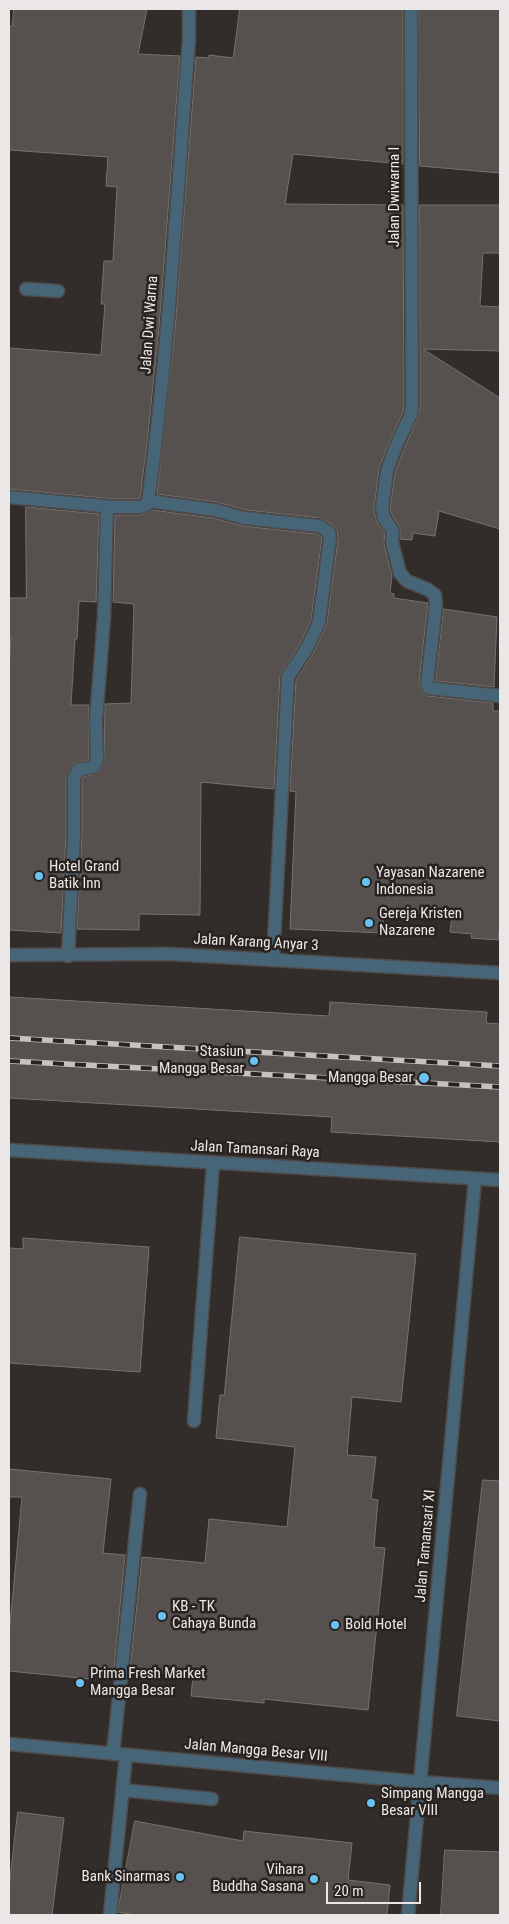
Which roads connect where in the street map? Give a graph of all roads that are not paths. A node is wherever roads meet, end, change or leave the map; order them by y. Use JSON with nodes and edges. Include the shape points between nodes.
{"nodes":[{"id":1,"x":189,"y":9,"type":"edge"},
{"id":2,"x":411,"y":9,"type":"edge"},
{"id":3,"x":26,"y":289,"type":"dead end"},
{"id":4,"x":58,"y":291,"type":"dead end"},
{"id":5,"x":9,"y":497,"type":"edge"},
{"id":6,"x":148,"y":501,"type":"junction"},
{"id":7,"x":107,"y":506,"type":"junction"},
{"id":8,"x":500,"y":696,"type":"edge"},
{"id":9,"x":9,"y":955,"type":"edge"},
{"id":10,"x":68,"y":956,"type":"junction"},
{"id":11,"x":273,"y":960,"type":"junction"},
{"id":12,"x":500,"y":973,"type":"edge"},
{"id":13,"x":9,"y":1150,"type":"edge"},
{"id":14,"x":213,"y":1164,"type":"junction"},
{"id":15,"x":475,"y":1179,"type":"junction"},
{"id":16,"x":500,"y":1180,"type":"edge"},
{"id":17,"x":194,"y":1421,"type":"dead end"},
{"id":18,"x":140,"y":1494,"type":"dead end"},
{"id":19,"x":9,"y":1744,"type":"edge"},
{"id":20,"x":120,"y":1754,"type":"junction"},
{"id":21,"x":421,"y":1782,"type":"junction"},
{"id":22,"x":500,"y":1788,"type":"edge"},
{"id":23,"x":122,"y":1790,"type":"junction"},
{"id":24,"x":212,"y":1799,"type":"dead end"},
{"id":25,"x":110,"y":1915,"type":"edge"},
{"id":26,"x":408,"y":1915,"type":"edge"}],
"edges":[{"from":1,"to":6,"type":"street","name":"Jalan Dwi Warna","via":[[165,354]]},
{"from":2,"to":8,"type":"street","name":"Jalan Dwiwarna I","via":[[411,414],[387,471],[382,508],[384,518],[393,531],[392,542],[400,573],[407,581],[435,595],[428,688]]},
{"from":3,"to":4,"type":"street"},
{"from":5,"to":7,"type":"street"},
{"from":6,"to":7,"type":"street","via":[[140,507]]},
{"from":6,"to":11,"type":"street","via":[[215,510],[244,518],[319,526],[329,532],[319,622],[288,677]]},
{"from":7,"to":10,"type":"street","via":[[104,617],[96,721],[97,759],[93,766],[78,770],[74,778]]},
{"from":9,"to":10,"type":"street","name":"Jalan Karang Anyar 3"},
{"from":10,"to":11,"type":"street","name":"Jalan Karang Anyar 3","via":[[170,954]]},
{"from":11,"to":12,"type":"street","name":"Jalan Karang Anyar 3"},
{"from":13,"to":14,"type":"street","name":"Jalan Tamansari Raya"},
{"from":14,"to":15,"type":"street","name":"Jalan Tamansari Raya"},
{"from":14,"to":17,"type":"street"},
{"from":15,"to":16,"type":"street","name":"Jalan Tamansari Raya"},
{"from":15,"to":21,"type":"street","name":"Jalan Tamansari XI"},
{"from":18,"to":20,"type":"street"},
{"from":19,"to":20,"type":"street","name":"Jalan Mangga Besar VIII"},
{"from":20,"to":21,"type":"street","name":"Jalan Mangga Besar VIII"},
{"from":20,"to":23,"type":"street"},
{"from":21,"to":22,"type":"street","name":"Jalan Mangga Besar VIII"},
{"from":21,"to":26,"type":"street","name":"Jalan Tamansari XI"},
{"from":23,"to":24,"type":"street"},
{"from":23,"to":25,"type":"street"}]}
